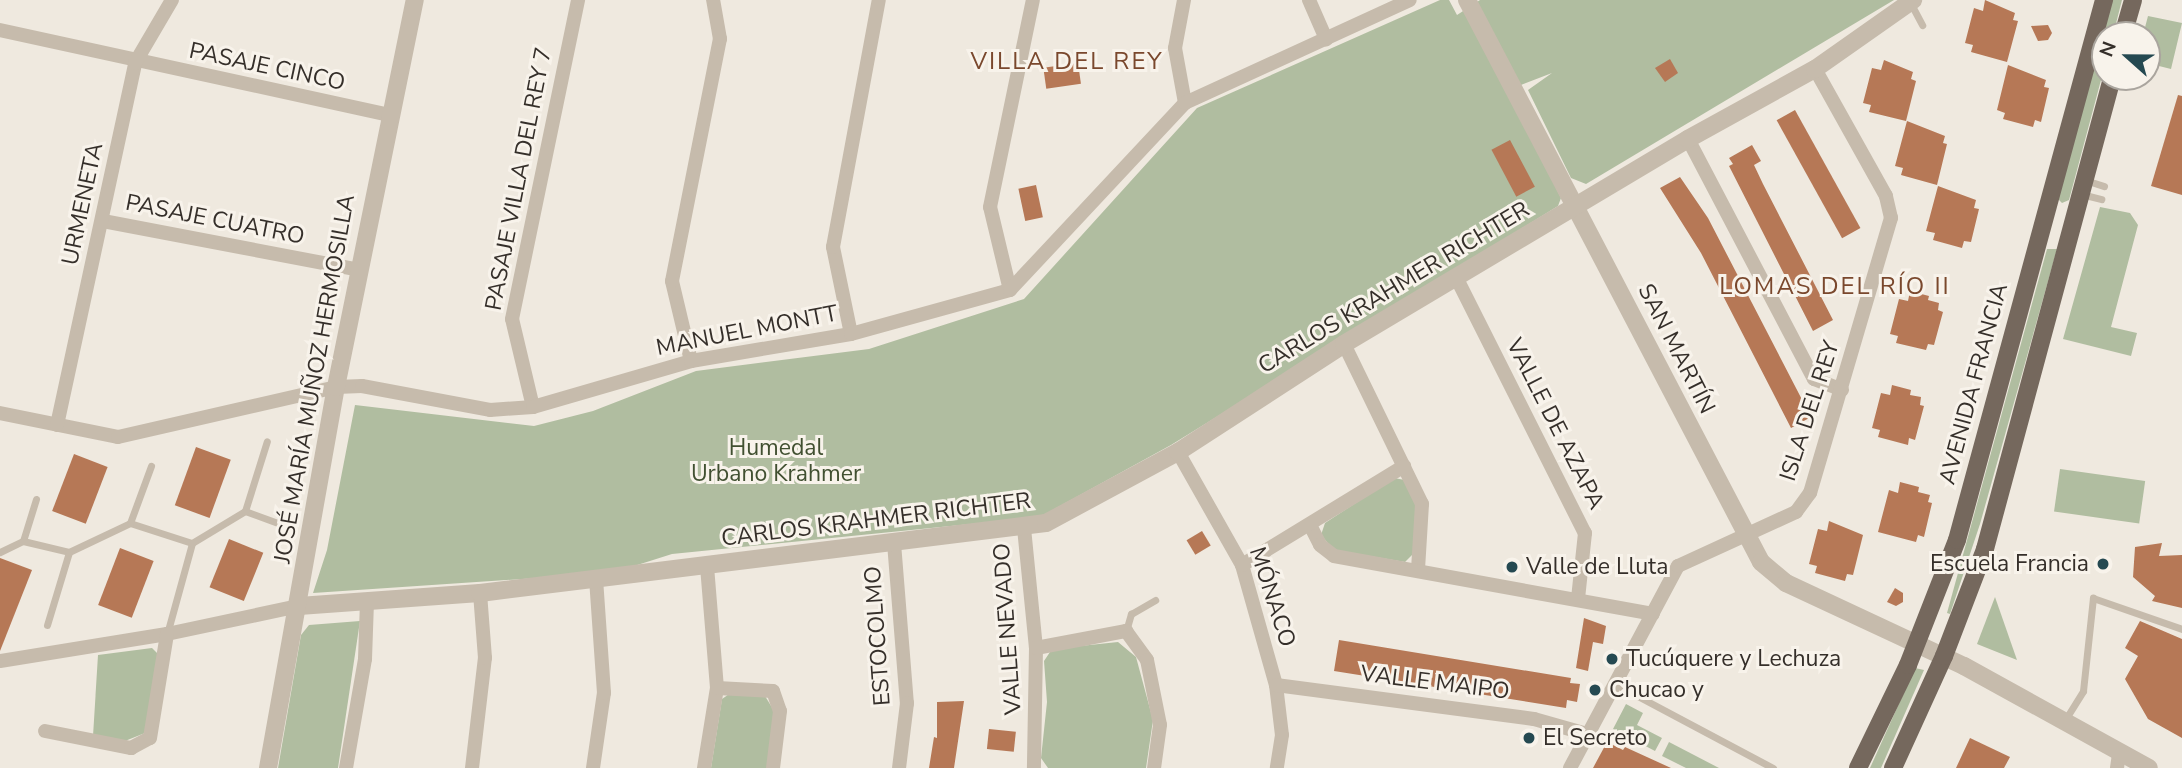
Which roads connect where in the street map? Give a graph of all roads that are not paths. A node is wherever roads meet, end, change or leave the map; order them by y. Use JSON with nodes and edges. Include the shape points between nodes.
{"nodes":[{"id":1,"x":172,"y":0,"type":"edge"},
{"id":2,"x":415,"y":0,"type":"edge"},
{"id":3,"x":578,"y":0,"type":"edge"},
{"id":4,"x":713,"y":0,"type":"edge"},
{"id":5,"x":879,"y":0,"type":"edge"},
{"id":6,"x":1033,"y":0,"type":"edge"},
{"id":7,"x":1184,"y":0,"type":"edge"},
{"id":8,"x":1309,"y":0,"type":"edge"},
{"id":9,"x":1410,"y":0,"type":"edge"},
{"id":10,"x":1467,"y":0,"type":"edge"},
{"id":11,"x":2105,"y":0,"type":"edge"},
{"id":12,"x":2133,"y":0,"type":"edge"},
{"id":13,"x":1911,"y":1,"type":"edge"},
{"id":14,"x":2127,"y":21,"type":"edge"},
{"id":15,"x":1922,"y":25,"type":"dead end"},
{"id":16,"x":0,"y":30,"type":"edge"},
{"id":17,"x":1326,"y":40,"type":"junction"},
{"id":18,"x":135,"y":63,"type":"junction"},
{"id":19,"x":1815,"y":69,"type":"junction"},
{"id":20,"x":2108,"y":91,"type":"edge"},
{"id":21,"x":1185,"y":103,"type":"junction"},
{"id":22,"x":389,"y":115,"type":"junction"},
{"id":23,"x":1688,"y":139,"type":"junction"},
{"id":24,"x":2104,"y":186,"type":"dead end"},
{"id":25,"x":2082,"y":187,"type":"junction"},
{"id":26,"x":2101,"y":199,"type":"dead end"},
{"id":27,"x":1576,"y":206,"type":"junction"},
{"id":28,"x":103,"y":221,"type":"junction"},
{"id":29,"x":2044,"y":221,"type":"junction"},
{"id":30,"x":2071,"y":226,"type":"junction"},
{"id":31,"x":359,"y":270,"type":"junction"},
{"id":32,"x":1456,"y":276,"type":"junction"},
{"id":33,"x":1010,"y":290,"type":"junction"},
{"id":34,"x":851,"y":334,"type":"junction"},
{"id":35,"x":1344,"y":344,"type":"junction"},
{"id":36,"x":691,"y":361,"type":"junction"},
{"id":37,"x":335,"y":387,"type":"junction"},
{"id":38,"x":1842,"y":390,"type":"junction"},
{"id":39,"x":533,"y":407,"type":"junction"},
{"id":40,"x":0,"y":413,"type":"edge"},
{"id":41,"x":57,"y":425,"type":"junction"},
{"id":42,"x":267,"y":441,"type":"dead end"},
{"id":43,"x":1178,"y":452,"type":"junction"},
{"id":44,"x":151,"y":466,"type":"dead end"},
{"id":45,"x":1404,"y":466,"type":"junction"},
{"id":46,"x":36,"y":499,"type":"dead end"},
{"id":47,"x":245,"y":511,"type":"junction"},
{"id":48,"x":130,"y":523,"type":"junction"},
{"id":49,"x":283,"y":525,"type":"dead end"},
{"id":50,"x":1310,"y":525,"type":"junction"},
{"id":51,"x":1024,"y":528,"type":"junction"},
{"id":52,"x":1745,"y":537,"type":"junction"},
{"id":53,"x":23,"y":541,"type":"junction"},
{"id":54,"x":192,"y":543,"type":"junction"},
{"id":55,"x":894,"y":543,"type":"junction"},
{"id":56,"x":0,"y":552,"type":"edge"},
{"id":57,"x":69,"y":552,"type":"junction"},
{"id":58,"x":1242,"y":565,"type":"junction"},
{"id":59,"x":707,"y":566,"type":"junction"},
{"id":60,"x":1418,"y":569,"type":"junction"},
{"id":61,"x":596,"y":580,"type":"junction"},
{"id":62,"x":480,"y":593,"type":"junction"},
{"id":63,"x":1578,"y":598,"type":"junction"},
{"id":64,"x":1155,"y":600,"type":"dead end"},
{"id":65,"x":367,"y":601,"type":"junction"},
{"id":66,"x":299,"y":606,"type":"junction"},
{"id":67,"x":1653,"y":614,"type":"junction"},
{"id":68,"x":47,"y":625,"type":"dead end"},
{"id":69,"x":2182,"y":629,"type":"edge"},
{"id":70,"x":1126,"y":631,"type":"junction"},
{"id":71,"x":167,"y":634,"type":"junction"},
{"id":72,"x":1917,"y":643,"type":"junction"},
{"id":73,"x":1036,"y":648,"type":"junction"},
{"id":74,"x":1944,"y":656,"type":"junction"},
{"id":75,"x":0,"y":661,"type":"edge"},
{"id":76,"x":1615,"y":684,"type":"junction"},
{"id":77,"x":1276,"y":685,"type":"junction"},
{"id":78,"x":717,"y":688,"type":"junction"},
{"id":79,"x":2063,"y":723,"type":"junction"},
{"id":80,"x":45,"y":731,"type":"dead end"},
{"id":81,"x":1587,"y":734,"type":"junction"},
{"id":82,"x":2118,"y":761,"type":"edge"},
{"id":83,"x":268,"y":768,"type":"edge"},
{"id":84,"x":346,"y":768,"type":"edge"},
{"id":85,"x":472,"y":768,"type":"edge"},
{"id":86,"x":593,"y":768,"type":"edge"},
{"id":87,"x":704,"y":768,"type":"edge"},
{"id":88,"x":774,"y":768,"type":"edge"},
{"id":89,"x":899,"y":768,"type":"edge"},
{"id":90,"x":1034,"y":768,"type":"edge"},
{"id":91,"x":1154,"y":768,"type":"edge"},
{"id":92,"x":1277,"y":768,"type":"edge"},
{"id":93,"x":1570,"y":768,"type":"edge"},
{"id":94,"x":1773,"y":768,"type":"edge"},
{"id":95,"x":1858,"y":768,"type":"edge"},
{"id":96,"x":1893,"y":768,"type":"edge"},
{"id":97,"x":2148,"y":768,"type":"edge"}],
"edges":[{"from":1,"to":18,"type":"street","name":"URMENETA"},
{"from":2,"to":22,"type":"street","name":"JOSÉ MARÍA MUÑOZ HERMOSILLA"},
{"from":3,"to":39,"type":"street","name":"PASAJE VILLA DEL REY 7","via":[[512,319]]},
{"from":4,"to":36,"type":"street","via":[[720,39],[672,281]]},
{"from":5,"to":34,"type":"street","via":[[833,247]]},
{"from":6,"to":33,"type":"street","via":[[990,207]]},
{"from":7,"to":21,"type":"street","via":[[1175,48]]},
{"from":8,"to":17,"type":"street"},
{"from":9,"to":17,"type":"street"},
{"from":10,"to":27,"type":"street","name":"SAN MARTÍN"},
{"from":11,"to":29,"type":"main road","name":"AVENIDA FRANCIA"},
{"from":12,"to":14,"type":"main road"},
{"from":13,"to":15,"type":"lane"},
{"from":13,"to":19,"type":"street","name":"CARLOS KRAHMER RICHTER"},
{"from":16,"to":18,"type":"street","name":"PASAJE CINCO"},
{"from":17,"to":21,"type":"street"},
{"from":18,"to":22,"type":"street","name":"PASAJE CINCO"},
{"from":18,"to":28,"type":"street","name":"URMENETA"},
{"from":19,"to":23,"type":"street","name":"CARLOS KRAHMER RICHTER"},
{"from":19,"to":38,"type":"street","name":"ISLA DEL REY","via":[[1881,188],[1891,218]]},
{"from":20,"to":25,"type":"main road"},
{"from":21,"to":33,"type":"street"},
{"from":22,"to":31,"type":"street","name":"JOSÉ MARÍA MUÑOZ HERMOSILLA"},
{"from":23,"to":27,"type":"street","name":"CARLOS KRAHMER RICHTER"},
{"from":23,"to":38,"type":"street","via":[[1814,379]]},
{"from":24,"to":25,"type":"lane"},
{"from":25,"to":26,"type":"lane"},
{"from":25,"to":30,"type":"main road"},
{"from":27,"to":32,"type":"street","name":"CARLOS KRAHMER RICHTER"},
{"from":27,"to":52,"type":"street","name":"SAN MARTÍN"},
{"from":28,"to":31,"type":"street","name":"PASAJE CUATRO"},
{"from":28,"to":41,"type":"street","name":"URMENETA"},
{"from":29,"to":30,"type":"main road"},
{"from":29,"to":72,"type":"main road","name":"AVENIDA FRANCIA","via":[[1957,540]]},
{"from":30,"to":74,"type":"main road","via":[[1985,549]]},
{"from":31,"to":37,"type":"street","name":"JOSÉ MARÍA MUÑOZ HERMOSILLA"},
{"from":32,"to":35,"type":"street","name":"CARLOS KRAHMER RICHTER"},
{"from":32,"to":63,"type":"street","name":"VALLE DE AZAPA","via":[[1585,533]]},
{"from":33,"to":34,"type":"street","name":"MANUEL MONTT"},
{"from":34,"to":36,"type":"street","name":"MANUEL MONTT"},
{"from":35,"to":43,"type":"street","name":"CARLOS KRAHMER RICHTER"},
{"from":35,"to":45,"type":"street"},
{"from":36,"to":39,"type":"street","name":"MANUEL MONTT"},
{"from":37,"to":39,"type":"street","name":"MANUEL MONTT","via":[[362,386],[490,410]]},
{"from":37,"to":41,"type":"street","name":"MANUEL MONTT","via":[[118,437]]},
{"from":37,"to":66,"type":"street","name":"JOSÉ MARÍA MUÑOZ HERMOSILLA"},
{"from":38,"to":52,"type":"street","name":"ISLA DEL REY","via":[[1810,493],[1796,512]]},
{"from":40,"to":41,"type":"street","name":"MANUEL MONTT"},
{"from":42,"to":47,"type":"lane"},
{"from":43,"to":51,"type":"street","name":"CARLOS KRAHMER RICHTER","via":[[1046,523]]},
{"from":43,"to":58,"type":"street","name":"MÓNACO"},
{"from":44,"to":48,"type":"lane"},
{"from":45,"to":50,"type":"street"},
{"from":45,"to":60,"type":"street","via":[[1422,504]]},
{"from":46,"to":53,"type":"lane"},
{"from":47,"to":49,"type":"lane"},
{"from":47,"to":54,"type":"lane"},
{"from":48,"to":54,"type":"lane"},
{"from":48,"to":57,"type":"lane"},
{"from":50,"to":58,"type":"street"},
{"from":50,"to":60,"type":"street","via":[[1320,545],[1334,556]]},
{"from":51,"to":55,"type":"street","name":"CARLOS KRAHMER RICHTER"},
{"from":51,"to":73,"type":"street","name":"VALLE NEVADO"},
{"from":52,"to":67,"type":"street","name":"ISLA DEL REY","via":[[1678,566]]},
{"from":52,"to":72,"type":"street","name":"SAN MARTÍN","via":[[1761,562],[1786,583]]},
{"from":53,"to":56,"type":"lane"},
{"from":53,"to":57,"type":"lane"},
{"from":54,"to":71,"type":"lane"},
{"from":55,"to":59,"type":"street","name":"CARLOS KRAHMER RICHTER"},
{"from":55,"to":89,"type":"street","name":"ESTOCOLMO","via":[[907,703]]},
{"from":57,"to":68,"type":"lane"},
{"from":58,"to":77,"type":"street","name":"MÓNACO"},
{"from":59,"to":61,"type":"street","name":"CARLOS KRAHMER RICHTER"},
{"from":59,"to":78,"type":"street"},
{"from":60,"to":63,"type":"street"},
{"from":61,"to":62,"type":"street","name":"CARLOS KRAHMER RICHTER"},
{"from":61,"to":86,"type":"street","via":[[604,693]]},
{"from":62,"to":65,"type":"street","name":"CARLOS KRAHMER RICHTER"},
{"from":62,"to":85,"type":"street","via":[[485,658]]},
{"from":63,"to":67,"type":"street"},
{"from":64,"to":70,"type":"lane","via":[[1131,614]]},
{"from":65,"to":66,"type":"street","name":"CARLOS KRAHMER RICHTER"},
{"from":65,"to":84,"type":"street","via":[[365,659]]},
{"from":66,"to":71,"type":"street","name":"CARLOS KRAHMER RICHTER"},
{"from":66,"to":83,"type":"street","name":"JOSÉ MARÍA MUÑOZ HERMOSILLA"},
{"from":67,"to":76,"type":"street","name":"ISLA DEL REY"},
{"from":69,"to":79,"type":"lane","via":[[2093,598],[2083,691]]},
{"from":70,"to":73,"type":"street"},
{"from":70,"to":91,"type":"street","via":[[1147,660],[1160,725]]},
{"from":71,"to":75,"type":"street","name":"CARLOS KRAHMER RICHTER"},
{"from":71,"to":80,"type":"street","via":[[150,738],[131,748]]},
{"from":72,"to":74,"type":"street","name":"SAN MARTÍN"},
{"from":72,"to":95,"type":"main road","name":"AVENIDA FRANCIA"},
{"from":73,"to":90,"type":"street","name":"VALLE NEVADO"},
{"from":74,"to":79,"type":"street","name":"SAN MARTÍN"},
{"from":74,"to":96,"type":"main road"},
{"from":76,"to":81,"type":"street","name":"ISLA DEL REY"},
{"from":76,"to":94,"type":"lane"},
{"from":77,"to":81,"type":"street","name":"VALLE MAIPO","via":[[1534,719]]},
{"from":77,"to":92,"type":"street","name":"MÓNACO","via":[[1282,735]]},
{"from":78,"to":87,"type":"street"},
{"from":78,"to":88,"type":"street","via":[[773,691],[780,711]]},
{"from":79,"to":82,"type":"street","name":"SAN MARTÍN"},
{"from":81,"to":93,"type":"street","name":"ISLA DEL REY"},
{"from":82,"to":97,"type":"street","name":"SAN MARTÍN"}]}
